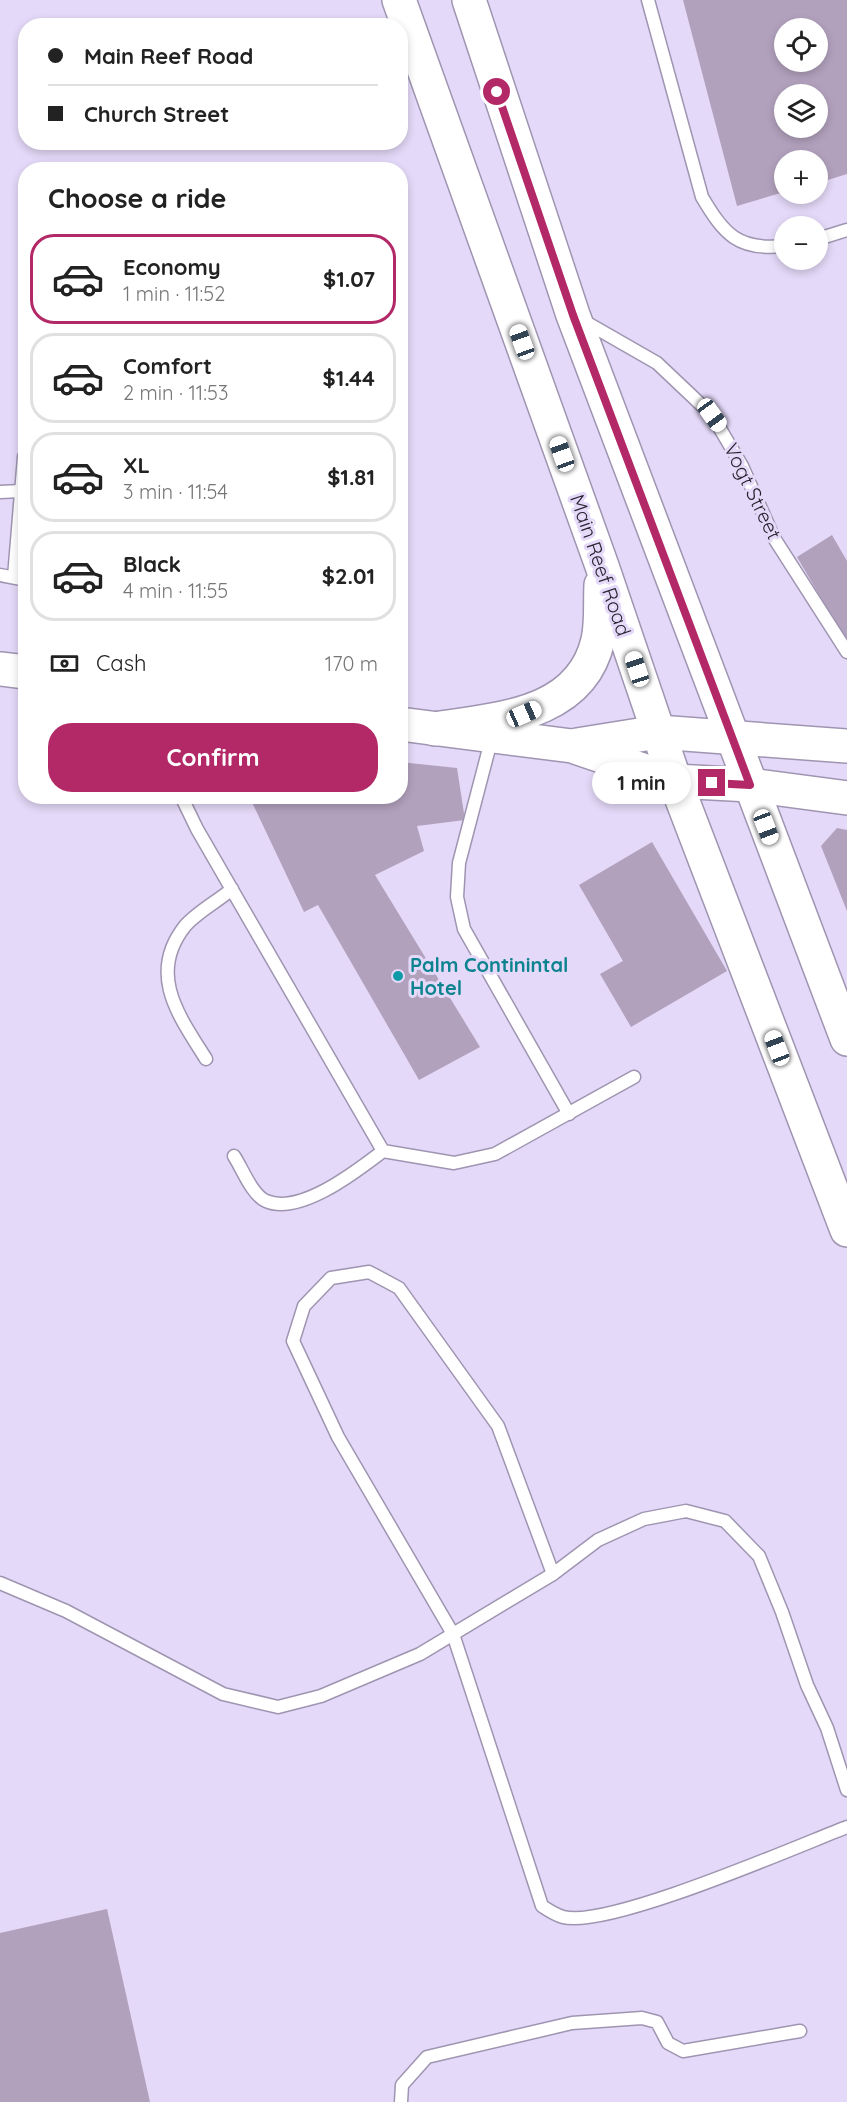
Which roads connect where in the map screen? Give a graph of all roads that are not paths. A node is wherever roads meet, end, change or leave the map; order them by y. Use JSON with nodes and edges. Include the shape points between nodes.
{"nodes":[{"id":1,"x":399,"y":0,"type":"edge"},
{"id":2,"x":469,"y":0,"type":"edge"},
{"id":3,"x":648,"y":0,"type":"edge"},
{"id":4,"x":405,"y":18,"type":"edge"},
{"id":5,"x":408,"y":25,"type":"edge"},
{"id":6,"x":847,"y":230,"type":"edge"},
{"id":7,"x":828,"y":236,"type":"edge"},
{"id":8,"x":774,"y":247,"type":"edge"},
{"id":9,"x":573,"y":315,"type":"junction"},
{"id":10,"x":18,"y":491,"type":"edge"},
{"id":11,"x":0,"y":492,"type":"edge"},
{"id":12,"x":602,"y":566,"type":"junction"},
{"id":13,"x":0,"y":575,"type":"edge"},
{"id":14,"x":18,"y":578,"type":"edge"},
{"id":15,"x":847,"y":652,"type":"edge"},
{"id":16,"x":0,"y":669,"type":"edge"},
{"id":17,"x":18,"y":671,"type":"edge"},
{"id":18,"x":408,"y":725,"type":"edge"},
{"id":19,"x":435,"y":729,"type":"junction"},
{"id":20,"x":658,"y":732,"type":"junction"},
{"id":21,"x":732,"y":735,"type":"junction"},
{"id":22,"x":493,"y":736,"type":"junction"},
{"id":23,"x":572,"y":746,"type":"junction"},
{"id":24,"x":847,"y":746,"type":"edge"},
{"id":25,"x":675,"y":781,"type":"junction"},
{"id":26,"x":750,"y":785,"type":"junction"},
{"id":27,"x":847,"y":798,"type":"edge"},
{"id":28,"x":185,"y":804,"type":"edge"},
{"id":29,"x":232,"y":890,"type":"junction"},
{"id":30,"x":847,"y":1039,"type":"edge"},
{"id":31,"x":206,"y":1059,"type":"dead end"},
{"id":32,"x":634,"y":1077,"type":"dead end"},
{"id":33,"x":569,"y":1114,"type":"junction"},
{"id":34,"x":383,"y":1151,"type":"junction"},
{"id":35,"x":234,"y":1156,"type":"dead end"},
{"id":36,"x":847,"y":1230,"type":"edge"},
{"id":37,"x":553,"y":1574,"type":"junction"},
{"id":38,"x":0,"y":1583,"type":"edge"},
{"id":39,"x":453,"y":1634,"type":"junction"},
{"id":40,"x":847,"y":1790,"type":"edge"},
{"id":41,"x":847,"y":1827,"type":"edge"},
{"id":42,"x":800,"y":2031,"type":"dead end"},
{"id":43,"x":400,"y":2102,"type":"edge"}],
"edges":[{"from":1,"to":4,"type":"main road","name":"Main Reef Road"},
{"from":2,"to":9,"type":"main road"},
{"from":3,"to":8,"type":"lane","via":[[702,196],[719,226],[736,240],[763,248]]},
{"from":5,"to":12,"type":"main road","name":"Main Reef Road"},
{"from":6,"to":7,"type":"lane"},
{"from":9,"to":15,"type":"lane","name":"Vogt Street","via":[[657,363],[712,415],[742,466],[774,538]]},
{"from":9,"to":21,"type":"main road"},
{"from":10,"to":11,"type":"lane"},
{"from":12,"to":19,"type":"main road","via":[[598,640],[588,669],[574,686],[557,700],[524,714]]},
{"from":12,"to":20,"type":"main road","name":"Main Reef Road"},
{"from":13,"to":14,"type":"lane"},
{"from":16,"to":17,"type":"main road"},
{"from":18,"to":19,"type":"main road"},
{"from":19,"to":22,"type":"main road"},
{"from":20,"to":21,"type":"main road"},
{"from":20,"to":23,"type":"main road"},
{"from":20,"to":25,"type":"main road","name":"Main Reef Road"},
{"from":21,"to":24,"type":"main road"},
{"from":21,"to":26,"type":"main road"},
{"from":22,"to":23,"type":"main road"},
{"from":22,"to":33,"type":"lane","via":[[459,863],[457,897],[464,928]]},
{"from":23,"to":25,"type":"main road"},
{"from":25,"to":26,"type":"main road"},
{"from":25,"to":36,"type":"main road","name":"Main Reef Road"},
{"from":26,"to":27,"type":"main road"},
{"from":26,"to":30,"type":"main road"},
{"from":28,"to":29,"type":"lane"},
{"from":29,"to":31,"type":"lane","via":[[186,925],[169,952],[174,1009]]},
{"from":29,"to":34,"type":"lane"},
{"from":32,"to":33,"type":"lane"},
{"from":33,"to":34,"type":"lane","via":[[495,1154],[454,1163]]},
{"from":34,"to":35,"type":"lane","via":[[319,1194],[280,1204],[259,1196]]},
{"from":37,"to":39,"type":"lane"},
{"from":37,"to":39,"type":"lane","via":[[498,1426],[399,1288],[369,1272],[331,1278],[304,1306],[293,1341],[338,1437]]},
{"from":37,"to":40,"type":"lane","via":[[598,1540],[644,1519],[686,1511],[725,1521],[759,1556],[827,1728]]},
{"from":38,"to":39,"type":"lane","via":[[66,1611],[223,1694],[278,1707],[321,1696],[420,1654]]},
{"from":39,"to":41,"type":"lane","via":[[542,1906],[563,1917],[625,1909]]},
{"from":42,"to":43,"type":"lane","via":[[683,2051],[668,2043],[657,2022],[642,2018],[572,2023],[427,2057],[402,2085]]}]}
